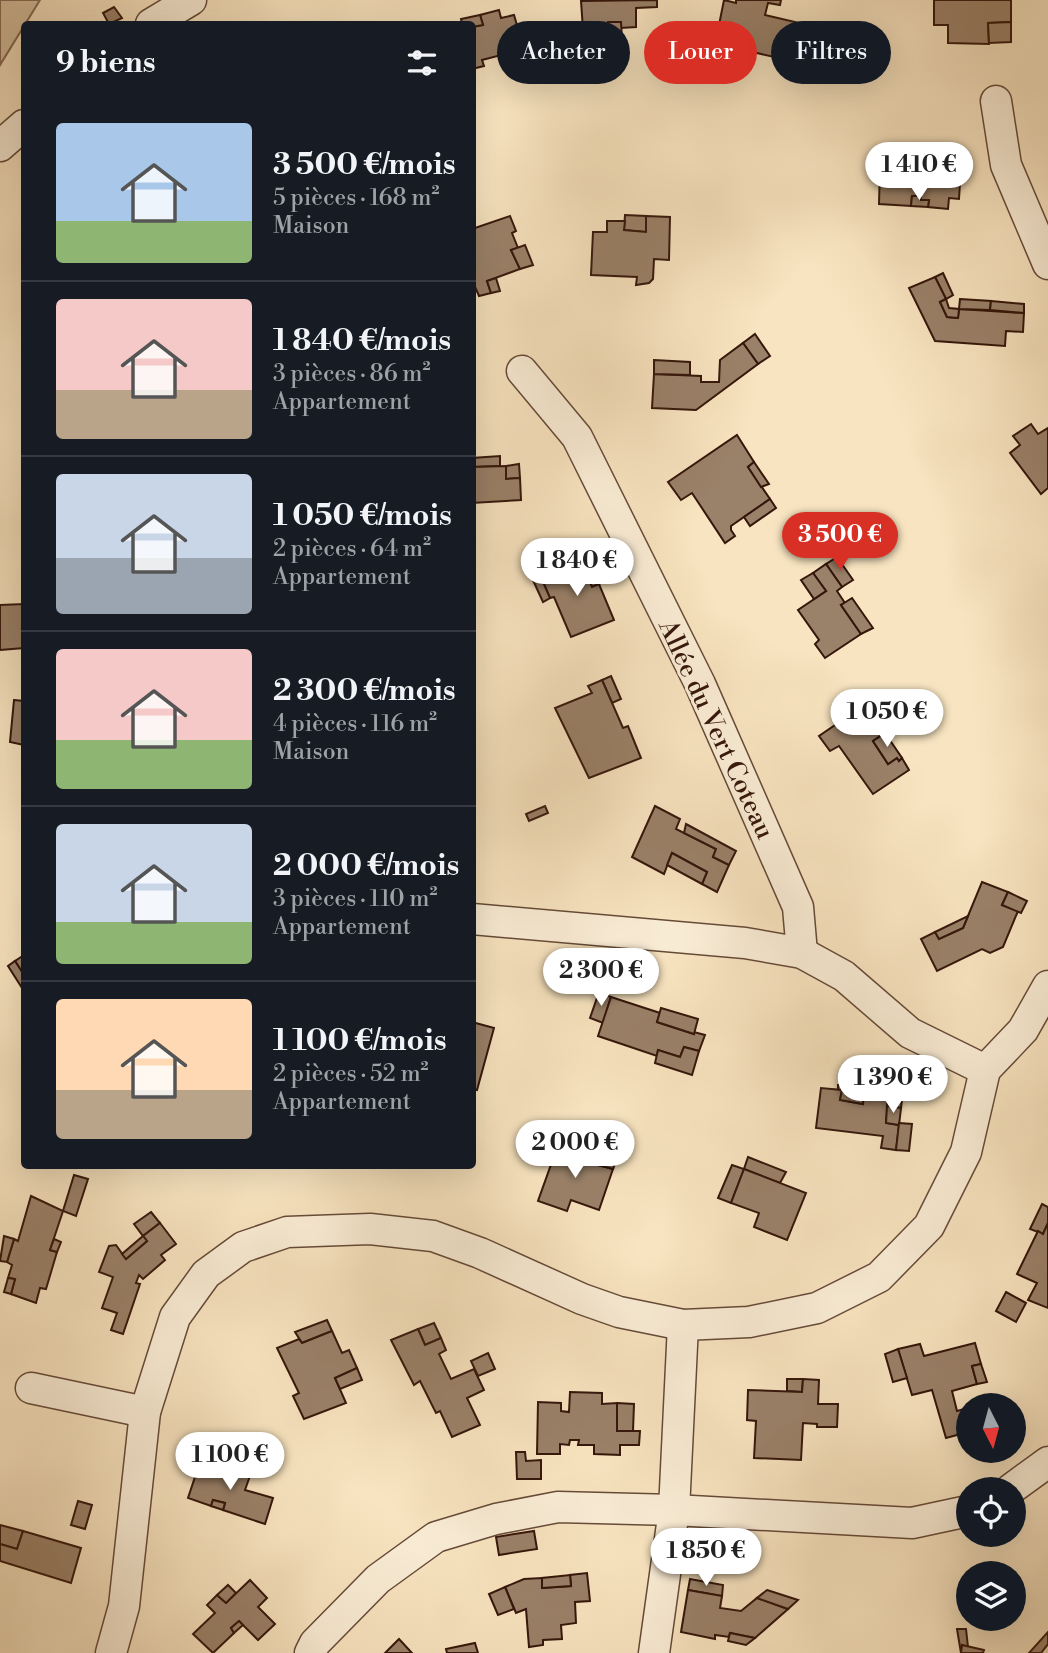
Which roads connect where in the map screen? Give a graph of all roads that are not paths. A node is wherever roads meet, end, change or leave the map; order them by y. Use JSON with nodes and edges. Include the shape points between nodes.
{"nodes":[{"id":1,"x":191,"y":0,"type":"edge"},
{"id":2,"x":156,"y":21,"type":"edge"},
{"id":3,"x":996,"y":100,"type":"dead end"},
{"id":4,"x":21,"y":128,"type":"edge"},
{"id":5,"x":0,"y":146,"type":"edge"},
{"id":6,"x":1048,"y":264,"type":"edge"},
{"id":7,"x":522,"y":370,"type":"dead end"},
{"id":8,"x":476,"y":919,"type":"edge"},
{"id":9,"x":802,"y":953,"type":"junction"},
{"id":10,"x":1048,"y":986,"type":"edge"},
{"id":11,"x":985,"y":1070,"type":"junction"},
{"id":12,"x":683,"y":1325,"type":"junction"},
{"id":13,"x":31,"y":1388,"type":"dead end"},
{"id":14,"x":145,"y":1412,"type":"junction"},
{"id":15,"x":1048,"y":1462,"type":"edge"},
{"id":16,"x":1026,"y":1478,"type":"edge"},
{"id":17,"x":674,"y":1510,"type":"junction"},
{"id":18,"x":956,"y":1514,"type":"edge"},
{"id":19,"x":111,"y":1653,"type":"edge"},
{"id":20,"x":310,"y":1653,"type":"edge"},
{"id":21,"x":654,"y":1653,"type":"edge"}],
"edges":[{"from":1,"to":2,"type":"street"},
{"from":3,"to":6,"type":"street","via":[[1006,165]]},
{"from":4,"to":5,"type":"street"},
{"from":7,"to":9,"type":"street","name":"Allée du Vert Coteau","via":[[577,437],[700,684],[798,907]]},
{"from":8,"to":9,"type":"street","via":[[745,943]]},
{"from":9,"to":11,"type":"street","via":[[844,976],[910,1033]]},
{"from":10,"to":11,"type":"street","via":[[1023,1030]]},
{"from":11,"to":12,"type":"street","via":[[966,1152],[929,1226],[879,1278],[817,1308],[749,1322]]},
{"from":12,"to":14,"type":"street","via":[[582,1299],[433,1236],[370,1229],[287,1232],[243,1247],[206,1274],[175,1317]]},
{"from":12,"to":17,"type":"street"},
{"from":13,"to":14,"type":"street"},
{"from":14,"to":19,"type":"street","via":[[124,1606]]},
{"from":15,"to":16,"type":"street"},
{"from":17,"to":18,"type":"street","via":[[912,1523]]},
{"from":17,"to":20,"type":"street","via":[[558,1507],[436,1537],[378,1579]]},
{"from":17,"to":21,"type":"street"}]}
